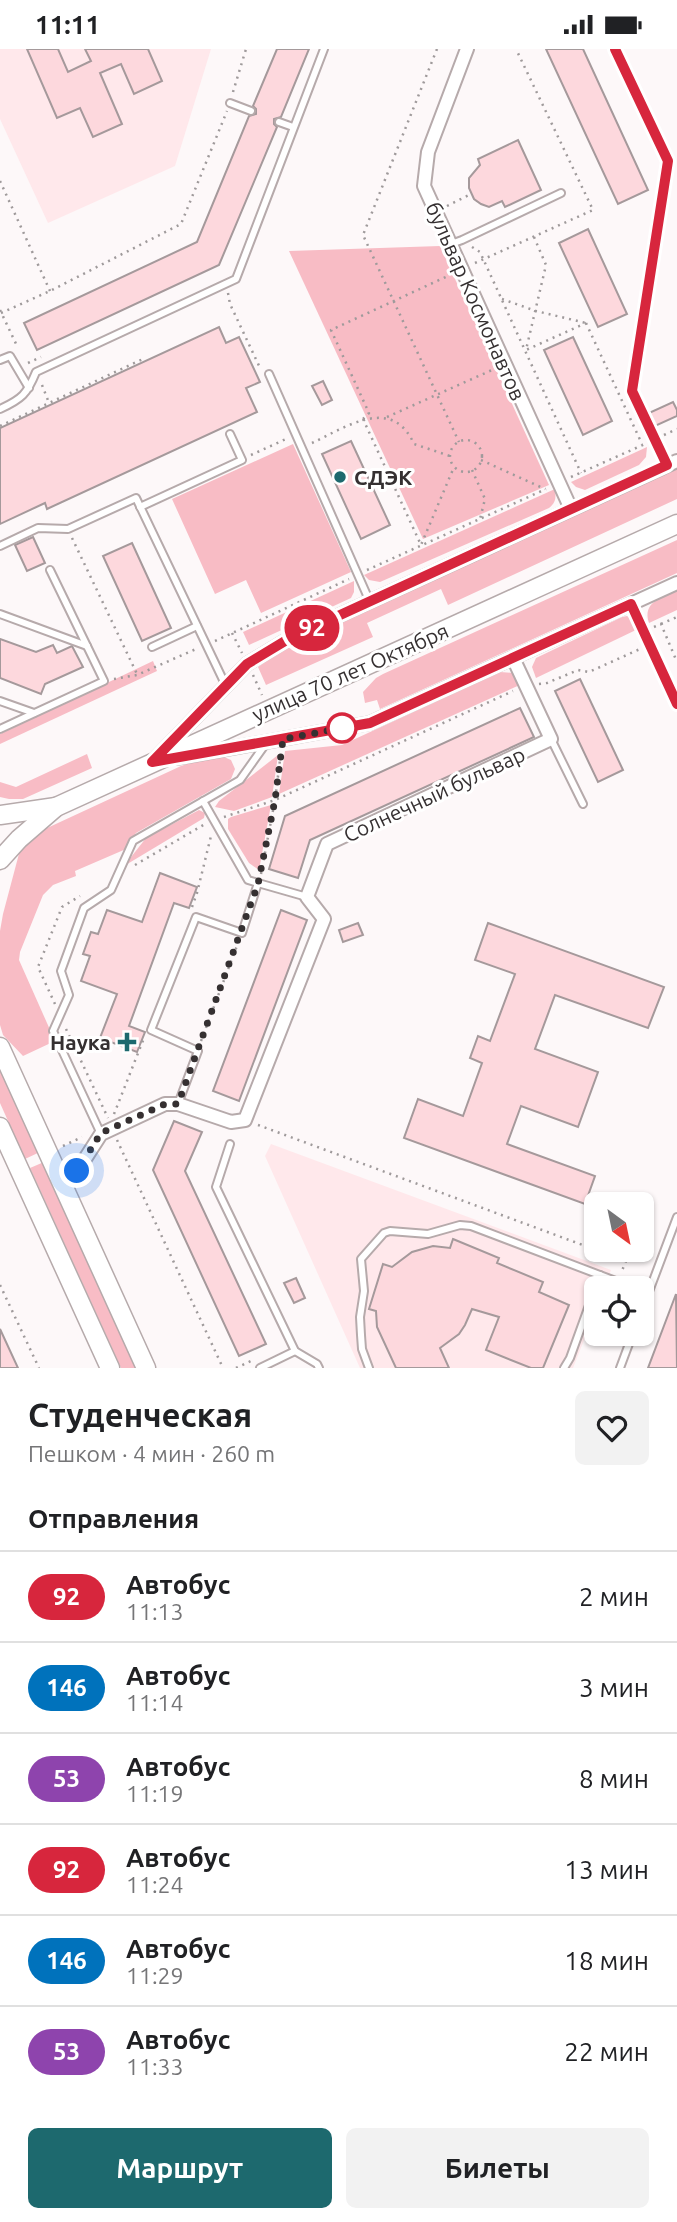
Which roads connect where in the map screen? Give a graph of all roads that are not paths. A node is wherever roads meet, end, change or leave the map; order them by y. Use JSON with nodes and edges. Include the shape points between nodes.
{"nodes":[{"id":1,"x":324,"y":49,"type":"edge"},
{"id":2,"x":467,"y":49,"type":"edge"},
{"id":3,"x":615,"y":49,"type":"edge"},
{"id":4,"x":230,"y":103,"type":"road end"},
{"id":5,"x":251,"y":111,"type":"dead end"},
{"id":6,"x":279,"y":122,"type":"dead end"},
{"id":7,"x":293,"y":127,"type":"junction"},
{"id":8,"x":561,"y":193,"type":"dead end"},
{"id":9,"x":456,"y":242,"type":"junction"},
{"id":10,"x":0,"y":360,"type":"edge"},
{"id":11,"x":266,"y":376,"type":"road end"},
{"id":12,"x":29,"y":388,"type":"junction"},
{"id":13,"x":0,"y":409,"type":"edge"},
{"id":14,"x":230,"y":434,"type":"dead end"},
{"id":15,"x":672,"y":463,"type":"edge"},
{"id":16,"x":140,"y":507,"type":"junction"},
{"id":17,"x":571,"y":509,"type":"junction"},
{"id":18,"x":677,"y":524,"type":"edge"},
{"id":19,"x":0,"y":546,"type":"edge"},
{"id":20,"x":50,"y":570,"type":"dead end"},
{"id":21,"x":677,"y":583,"type":"edge"},
{"id":22,"x":370,"y":602,"type":"junction"},
{"id":23,"x":631,"y":604,"type":"junction"},
{"id":24,"x":0,"y":614,"type":"edge"},
{"id":25,"x":197,"y":626,"type":"junction"},
{"id":26,"x":87,"y":646,"type":"junction"},
{"id":27,"x":152,"y":647,"type":"dead end"},
{"id":28,"x":513,"y":658,"type":"junction"},
{"id":29,"x":226,"y":686,"type":"junction"},
{"id":30,"x":0,"y":701,"type":"edge"},
{"id":31,"x":677,"y":702,"type":"edge"},
{"id":32,"x":35,"y":713,"type":"junction"},
{"id":33,"x":0,"y":729,"type":"edge"},
{"id":34,"x":551,"y":739,"type":"junction"},
{"id":35,"x":268,"y":741,"type":"junction"},
{"id":36,"x":152,"y":762,"type":"junction"},
{"id":37,"x":203,"y":801,"type":"junction"},
{"id":38,"x":583,"y":804,"type":"dead end"},
{"id":39,"x":56,"y":807,"type":"junction"},
{"id":40,"x":0,"y":815,"type":"edge"},
{"id":41,"x":0,"y":860,"type":"edge"},
{"id":42,"x":258,"y":884,"type":"junction"},
{"id":43,"x":306,"y":897,"type":"junction"},
{"id":44,"x":0,"y":1047,"type":"edge"},
{"id":45,"x":178,"y":1104,"type":"junction"},
{"id":46,"x":0,"y":1127,"type":"edge"},
{"id":47,"x":106,"y":1131,"type":"junction"},
{"id":48,"x":230,"y":1144,"type":"dead end"},
{"id":49,"x":65,"y":1191,"type":"junction"},
{"id":50,"x":677,"y":1217,"type":"edge"},
{"id":51,"x":675,"y":1227,"type":"edge"},
{"id":52,"x":600,"y":1275,"type":"joint"},
{"id":53,"x":652,"y":1276,"type":"edge"},
{"id":54,"x":628,"y":1346,"type":"edge"},
{"id":55,"x":295,"y":1352,"type":"junction"},
{"id":56,"x":110,"y":1368,"type":"edge"},
{"id":57,"x":146,"y":1368,"type":"edge"},
{"id":58,"x":260,"y":1368,"type":"edge"},
{"id":59,"x":319,"y":1368,"type":"edge"},
{"id":60,"x":369,"y":1368,"type":"edge"},
{"id":61,"x":564,"y":1368,"type":"edge"},
{"id":62,"x":620,"y":1368,"type":"edge"}],
"edges":[{"from":1,"to":7,"type":"lane"},
{"from":2,"to":9,"type":"street","name":"бульвар Космонавтов","via":[[428,152],[424,186]]},
{"from":3,"to":15,"type":"lane","via":[[668,161],[632,391]]},
{"from":4,"to":5,"type":"lane"},
{"from":6,"to":7,"type":"lane"},
{"from":7,"to":12,"type":"lane","via":[[236,279],[36,372]]},
{"from":8,"to":9,"type":"lane"},
{"from":9,"to":17,"type":"street","name":"бульвар Космонавтов","via":[[462,269]]},
{"from":10,"to":12,"type":"lane","via":[[10,356]]},
{"from":11,"to":22,"type":"lane","via":[[299,439]]},
{"from":12,"to":13,"type":"lane","via":[[20,400]]},
{"from":14,"to":16,"type":"lane","via":[[242,460]]},
{"from":15,"to":17,"type":"street"},
{"from":16,"to":19,"type":"lane","via":[[136,498],[68,529],[38,528]]},
{"from":16,"to":25,"type":"lane"},
{"from":17,"to":22,"type":"street"},
{"from":18,"to":36,"type":"main road","name":"улица 70 лет Октября"},
{"from":20,"to":26,"type":"lane"},
{"from":21,"to":23,"type":"street"},
{"from":22,"to":29,"type":"street","via":[[290,638],[247,664]]},
{"from":23,"to":28,"type":"street"},
{"from":23,"to":31,"type":"lane"},
{"from":24,"to":26,"type":"lane"},
{"from":25,"to":27,"type":"lane"},
{"from":25,"to":29,"type":"lane"},
{"from":26,"to":32,"type":"lane","via":[[104,681]]},
{"from":28,"to":34,"type":"street","name":"Солнечный бульвар"},
{"from":28,"to":35,"type":"street","via":[[370,723]]},
{"from":29,"to":36,"type":"street"},
{"from":30,"to":32,"type":"lane"},
{"from":32,"to":33,"type":"lane"},
{"from":34,"to":38,"type":"lane"},
{"from":34,"to":43,"type":"street","name":"Солнечный бульвар","via":[[327,844]]},
{"from":35,"to":36,"type":"street"},
{"from":35,"to":37,"type":"lane","via":[[240,780]]},
{"from":36,"to":39,"type":"main road","name":"улица 70 лет Октября"},
{"from":37,"to":42,"type":"lane","via":[[248,880]]},
{"from":37,"to":47,"type":"lane","via":[[133,841],[111,890],[84,908],[61,971],[69,995],[53,1031]]},
{"from":39,"to":40,"type":"main road"},
{"from":39,"to":41,"type":"main road","name":"улица 70 лет Октября"},
{"from":42,"to":43,"type":"lane"},
{"from":42,"to":45,"type":"lane","via":[[242,933],[196,918],[151,1030],[198,1051]]},
{"from":43,"to":45,"type":"street","via":[[324,919],[245,1120],[231,1122]]},
{"from":44,"to":49,"type":"main road"},
{"from":45,"to":47,"type":"street","via":[[165,1104]]},
{"from":46,"to":56,"type":"main road"},
{"from":47,"to":49,"type":"street"},
{"from":48,"to":55,"type":"lane","via":[[216,1187]]},
{"from":49,"to":57,"type":"main road"},
{"from":50,"to":51,"type":"lane"},
{"from":51,"to":53,"type":"lane"},
{"from":52,"to":60,"type":"lane","via":[[471,1226],[428,1234],[384,1233],[361,1259],[362,1349]]},
{"from":52,"to":61,"type":"lane"},
{"from":54,"to":62,"type":"lane"},
{"from":55,"to":58,"type":"lane"},
{"from":55,"to":59,"type":"lane"}]}
